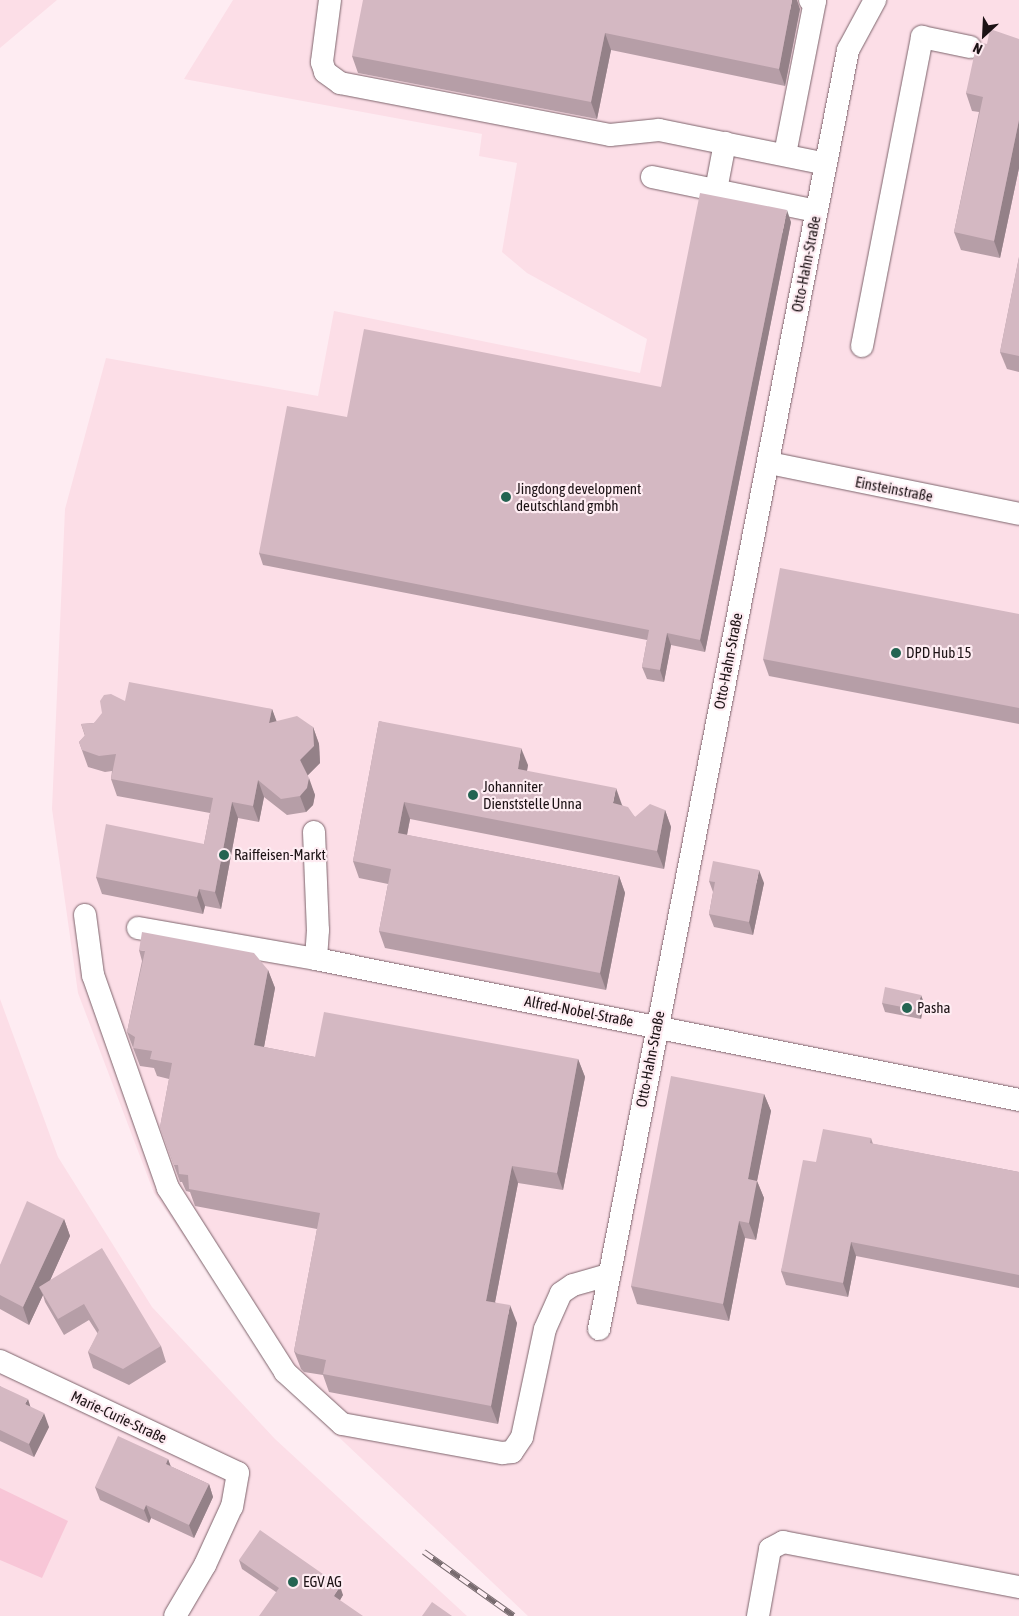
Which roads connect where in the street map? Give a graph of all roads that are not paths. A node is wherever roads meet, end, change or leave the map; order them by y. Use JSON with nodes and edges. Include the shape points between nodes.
{"nodes":[{"id":1,"x":330,"y":0,"type":"edge"},
{"id":2,"x":810,"y":0,"type":"edge"},
{"id":3,"x":872,"y":1,"type":"edge"},
{"id":4,"x":970,"y":47,"type":"dead end"},
{"id":5,"x":725,"y":143,"type":"junction"},
{"id":6,"x":785,"y":154,"type":"junction"},
{"id":7,"x":826,"y":164,"type":"junction"},
{"id":8,"x":652,"y":177,"type":"dead end"},
{"id":9,"x":716,"y":190,"type":"junction"},
{"id":10,"x":816,"y":211,"type":"junction"},
{"id":11,"x":862,"y":346,"type":"dead end"},
{"id":12,"x":769,"y":463,"type":"junction"},
{"id":13,"x":1019,"y":514,"type":"edge"},
{"id":14,"x":314,"y":832,"type":"dead end"},
{"id":15,"x":85,"y":915,"type":"dead end"},
{"id":16,"x":138,"y":928,"type":"dead end"},
{"id":17,"x":316,"y":959,"type":"junction"},
{"id":18,"x":656,"y":1027,"type":"junction"},
{"id":19,"x":1019,"y":1100,"type":"edge"},
{"id":20,"x":609,"y":1275,"type":"junction"},
{"id":21,"x":599,"y":1328,"type":"dead end"},
{"id":22,"x":0,"y":1361,"type":"edge"},
{"id":23,"x":1019,"y":1587,"type":"edge"},
{"id":24,"x":175,"y":1616,"type":"edge"},
{"id":25,"x":758,"y":1616,"type":"edge"}],
"edges":[{"from":1,"to":5,"type":"street","via":[[322,62],[325,72],[340,83],[610,134],[659,130]]},
{"from":2,"to":6,"type":"street","via":[[815,1]]},
{"from":3,"to":7,"type":"street","name":"Otto-Hahn-Straße","via":[[848,50]]},
{"from":4,"to":11,"type":"street","via":[[922,37]]},
{"from":5,"to":6,"type":"street"},
{"from":5,"to":9,"type":"street"},
{"from":6,"to":7,"type":"street"},
{"from":7,"to":10,"type":"street","name":"Otto-Hahn-Straße"},
{"from":8,"to":9,"type":"street"},
{"from":9,"to":10,"type":"street"},
{"from":10,"to":12,"type":"street","name":"Otto-Hahn-Straße"},
{"from":12,"to":13,"type":"street","name":"Einsteinstraße"},
{"from":12,"to":18,"type":"street","name":"Otto-Hahn-Straße"},
{"from":14,"to":17,"type":"street"},
{"from":15,"to":20,"type":"street","via":[[93,975],[168,1188],[285,1372],[342,1424],[502,1453],[512,1452],[522,1438],[545,1329],[561,1293],[573,1285]]},
{"from":16,"to":17,"type":"street","name":"Alfred-Nobel-Straße"},
{"from":17,"to":18,"type":"street","name":"Alfred-Nobel-Straße"},
{"from":18,"to":19,"type":"street","name":"Alfred-Nobel-Straße"},
{"from":18,"to":20,"type":"street","name":"Otto-Hahn-Straße"},
{"from":20,"to":21,"type":"street","name":"Otto-Hahn-Straße"},
{"from":22,"to":24,"type":"street","name":"Marie-Curie-Straße","via":[[238,1473],[232,1506],[206,1565]]},
{"from":23,"to":25,"type":"street","via":[[783,1542],[770,1549]]}]}
